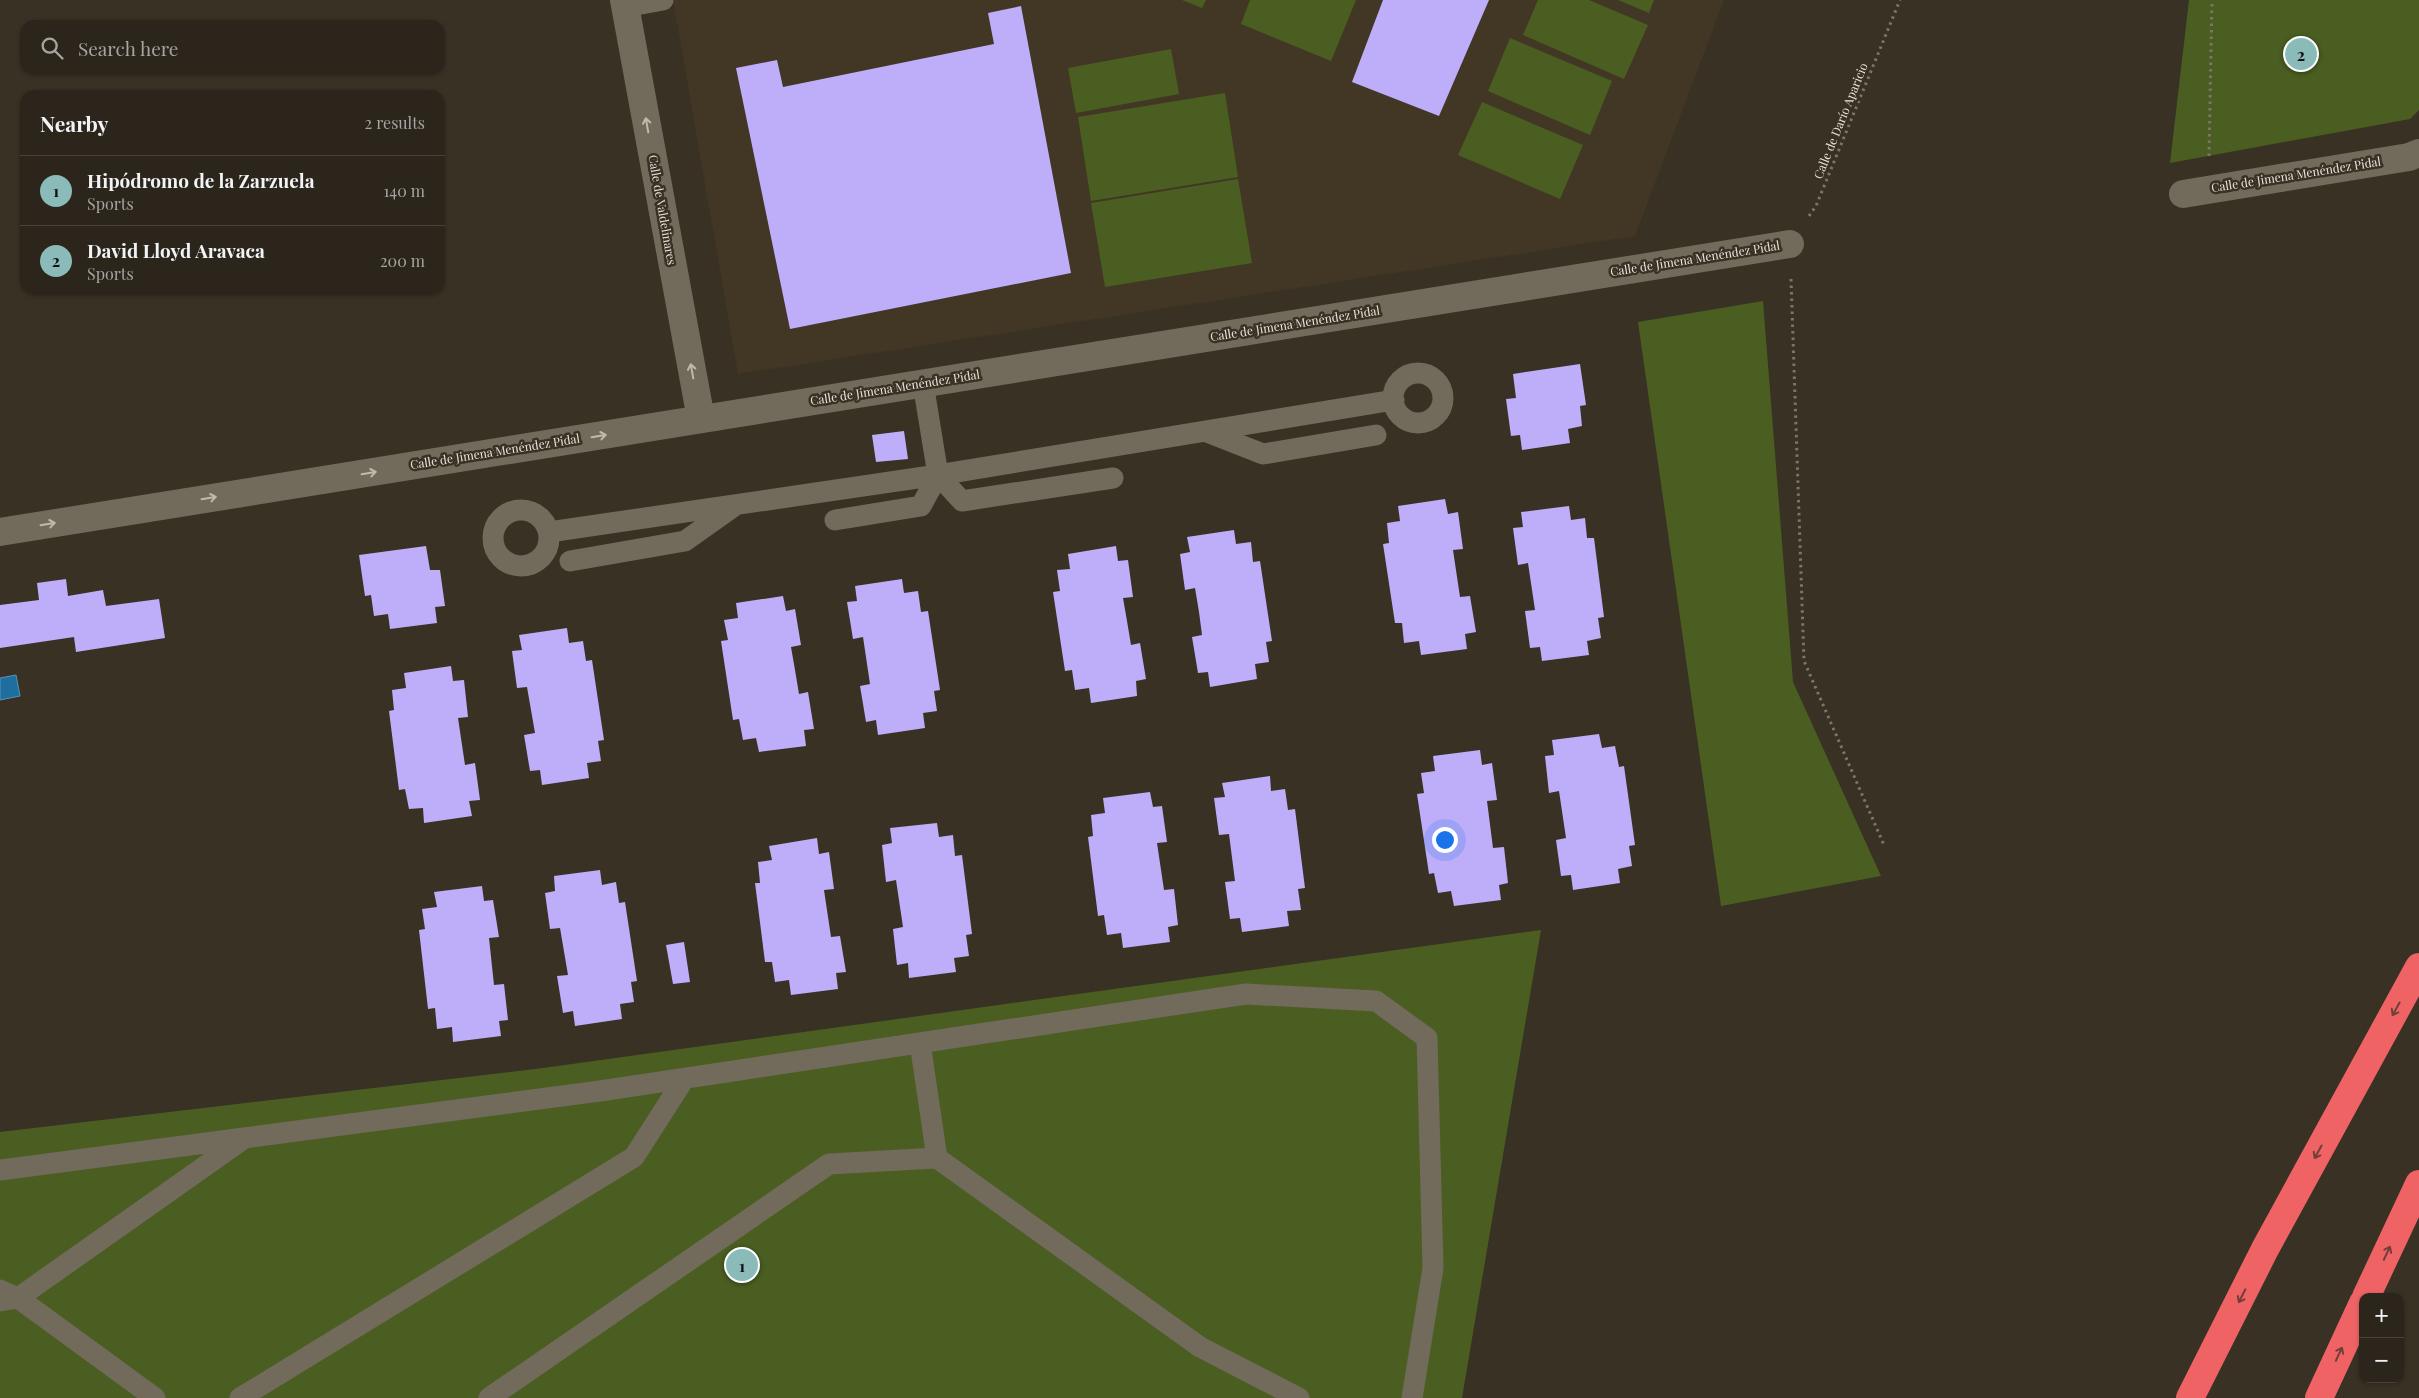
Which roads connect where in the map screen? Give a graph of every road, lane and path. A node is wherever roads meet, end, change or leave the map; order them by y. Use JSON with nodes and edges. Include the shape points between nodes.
{"nodes":[{"id":1,"x":663,"y":0,"type":"edge"},
{"id":2,"x":1900,"y":0,"type":"edge"},
{"id":3,"x":2212,"y":0,"type":"edge"},
{"id":4,"x":625,"y":4,"type":"edge"},
{"id":5,"x":2414,"y":155,"type":"edge"},
{"id":6,"x":2195,"y":192,"type":"joint"},
{"id":7,"x":1790,"y":244,"type":"junction"},
{"id":8,"x":924,"y":383,"type":"junction"},
{"id":9,"x":1394,"y":400,"type":"dead end"},
{"id":10,"x":701,"y":419,"type":"junction"},
{"id":11,"x":1205,"y":431,"type":"junction"},
{"id":12,"x":1376,"y":435,"type":"dead end"},
{"id":13,"x":938,"y":475,"type":"junction"},
{"id":14,"x":1113,"y":478,"type":"dead end"},
{"id":15,"x":737,"y":504,"type":"junction"},
{"id":16,"x":835,"y":520,"type":"dead end"},
{"id":17,"x":0,"y":532,"type":"edge"},
{"id":18,"x":549,"y":532,"type":"dead end"},
{"id":19,"x":570,"y":561,"type":"dead end"},
{"id":20,"x":1884,"y":845,"type":"dead end"},
{"id":21,"x":2419,"y":967,"type":"edge"},
{"id":22,"x":920,"y":1043,"type":"junction"},
{"id":23,"x":684,"y":1079,"type":"junction"},
{"id":24,"x":244,"y":1138,"type":"junction"},
{"id":25,"x":937,"y":1158,"type":"junction"},
{"id":26,"x":0,"y":1170,"type":"edge"},
{"id":27,"x":2419,"y":1184,"type":"edge"},
{"id":28,"x":2368,"y":1293,"type":"edge"},
{"id":29,"x":6,"y":1296,"type":"edge"},
{"id":30,"x":2359,"y":1313,"type":"edge"},
{"id":31,"x":155,"y":1398,"type":"edge"},
{"id":32,"x":240,"y":1398,"type":"edge"},
{"id":33,"x":489,"y":1398,"type":"edge"},
{"id":34,"x":1299,"y":1398,"type":"edge"},
{"id":35,"x":1412,"y":1398,"type":"edge"},
{"id":36,"x":2190,"y":1398,"type":"edge"},
{"id":37,"x":2319,"y":1398,"type":"edge"}],
"edges":[{"from":1,"to":4,"type":"lane"},
{"from":2,"to":7,"type":"path","name":"Calle de Darío Aparicio","via":[[1816,206]]},
{"from":3,"to":6,"type":"path"},
{"from":10,"to":4,"type":"street","name":"Calle de Valdelinares","one_way":true},
{"from":5,"to":6,"type":"street","name":"Calle de Jimena Menéndez Pidal"},
{"from":7,"to":8,"type":"street","name":"Calle de Jimena Menéndez Pidal"},
{"from":7,"to":20,"type":"path","via":[[1804,661]]},
{"from":8,"to":10,"type":"street","name":"Calle de Jimena Menéndez Pidal"},
{"from":8,"to":13,"type":"lane"},
{"from":9,"to":11,"type":"lane"},
{"from":17,"to":10,"type":"street","name":"Calle de Jimena Menéndez Pidal","one_way":true},
{"from":11,"to":12,"type":"lane","via":[[1263,454]]},
{"from":11,"to":13,"type":"lane"},
{"from":13,"to":14,"type":"lane","via":[[962,501]]},
{"from":13,"to":15,"type":"lane"},
{"from":13,"to":16,"type":"lane","via":[[921,506]]},
{"from":15,"to":18,"type":"lane"},
{"from":15,"to":19,"type":"lane","via":[[685,541]]},
{"from":21,"to":36,"type":"highway","one_way":true,"via":[[2265,1249]]},
{"from":22,"to":23,"type":"lane"},
{"from":22,"to":25,"type":"lane"},
{"from":22,"to":35,"type":"lane","via":[[1246,994],[1376,1001],[1427,1038],[1433,1268]]},
{"from":23,"to":24,"type":"lane"},
{"from":23,"to":32,"type":"lane","via":[[634,1157]]},
{"from":24,"to":26,"type":"lane"},
{"from":24,"to":29,"type":"lane"},
{"from":25,"to":33,"type":"lane","via":[[829,1164]]},
{"from":25,"to":34,"type":"lane","via":[[1200,1346]]},
{"from":28,"to":27,"type":"highway","one_way":true},
{"from":29,"to":31,"type":"lane"},
{"from":37,"to":30,"type":"highway","one_way":true}]}
